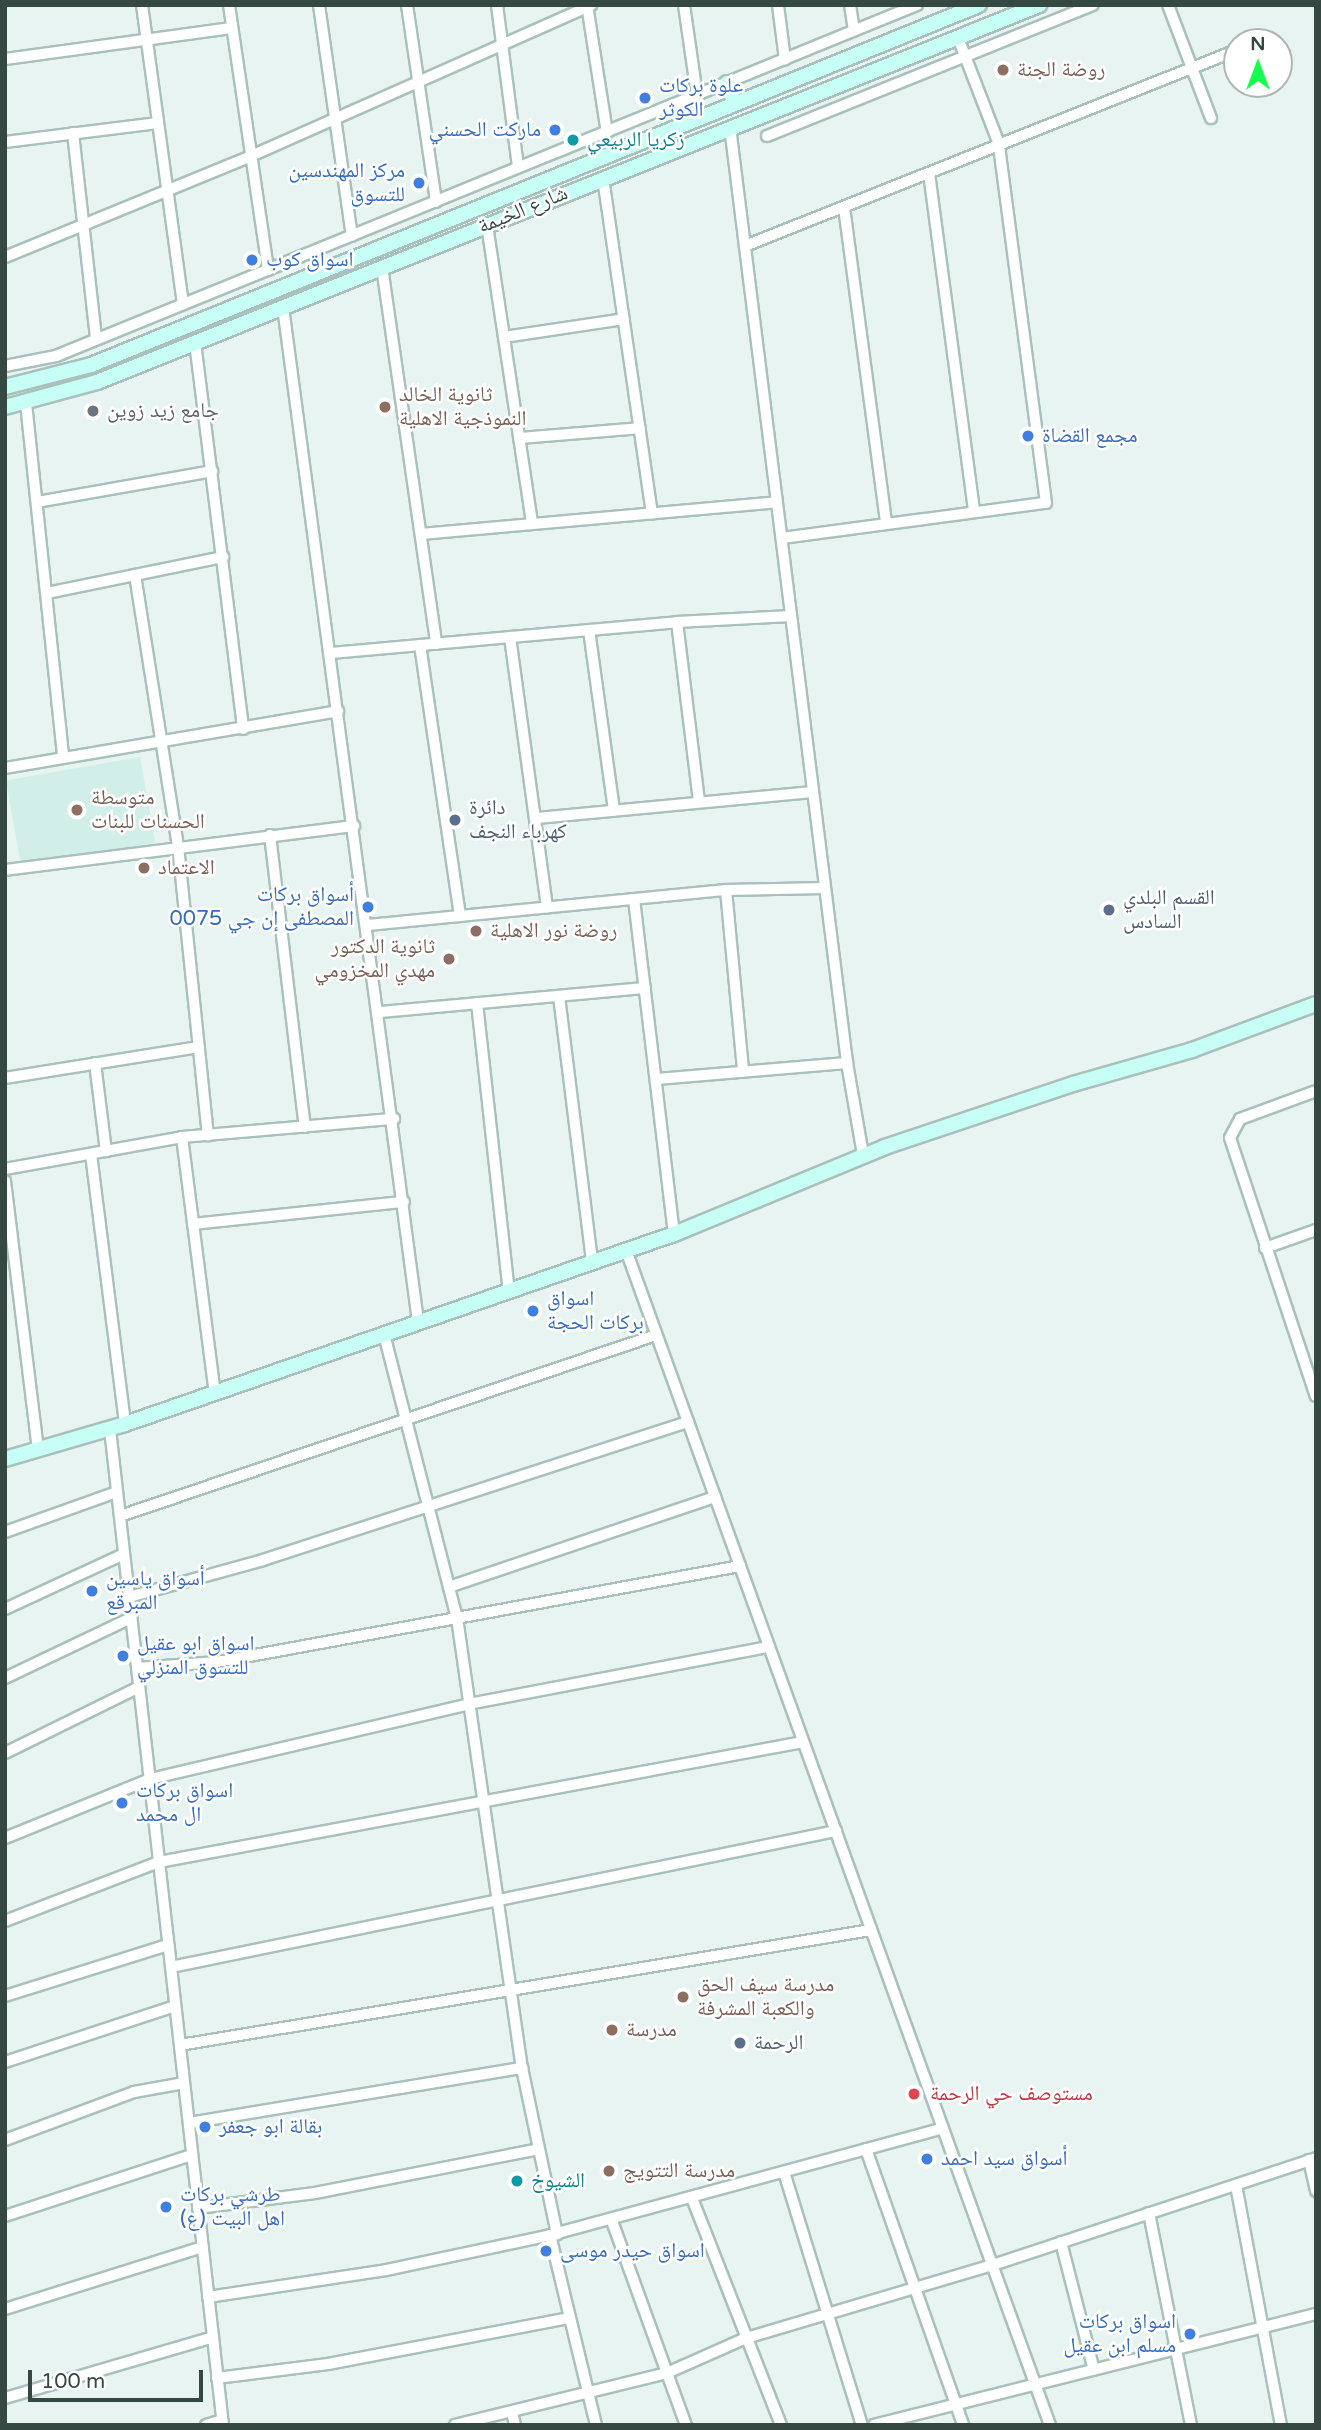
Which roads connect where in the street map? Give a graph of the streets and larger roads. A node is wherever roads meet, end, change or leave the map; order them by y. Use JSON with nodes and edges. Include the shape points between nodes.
{"nodes":[{"id":1,"x":142,"y":5,"type":"edge"},
{"id":2,"x":229,"y":5,"type":"edge"},
{"id":3,"x":319,"y":5,"type":"edge"},
{"id":4,"x":407,"y":5,"type":"edge"},
{"id":5,"x":497,"y":5,"type":"edge"},
{"id":6,"x":684,"y":5,"type":"edge"},
{"id":7,"x":778,"y":5,"type":"edge"},
{"id":8,"x":850,"y":5,"type":"edge"},
{"id":9,"x":917,"y":5,"type":"edge"},
{"id":10,"x":979,"y":5,"type":"edge"},
{"id":11,"x":1039,"y":5,"type":"edge"},
{"id":12,"x":1093,"y":5,"type":"edge"},
{"id":13,"x":1168,"y":5,"type":"edge"},
{"id":14,"x":588,"y":6,"type":"edge"},
{"id":15,"x":232,"y":28,"type":"junction"},
{"id":16,"x":854,"y":31,"type":"junction"},
{"id":17,"x":958,"y":38,"type":"junction"},
{"id":18,"x":147,"y":40,"type":"junction"},
{"id":19,"x":502,"y":41,"type":"junction"},
{"id":20,"x":1223,"y":56,"type":"edge"},
{"id":21,"x":966,"y":57,"type":"junction"},
{"id":22,"x":5,"y":59,"type":"edge"},
{"id":23,"x":785,"y":60,"type":"junction"},
{"id":24,"x":1192,"y":69,"type":"junction"},
{"id":25,"x":418,"y":80,"type":"junction"},
{"id":26,"x":727,"y":83,"type":"junction"},
{"id":27,"x":697,"y":96,"type":"junction"},
{"id":28,"x":735,"y":104,"type":"junction"},
{"id":29,"x":335,"y":117,"type":"junction"},
{"id":30,"x":1211,"y":118,"type":"dead end"},
{"id":31,"x":158,"y":123,"type":"junction"},
{"id":32,"x":730,"y":127,"type":"junction"},
{"id":33,"x":607,"y":132,"type":"junction"},
{"id":34,"x":73,"y":133,"type":"junction"},
{"id":35,"x":767,"y":136,"type":"dead end"},
{"id":36,"x":5,"y":142,"type":"edge"},
{"id":37,"x":999,"y":144,"type":"junction"},
{"id":38,"x":612,"y":154,"type":"junction"},
{"id":39,"x":251,"y":156,"type":"junction"},
{"id":40,"x":518,"y":167,"type":"junction"},
{"id":41,"x":929,"y":173,"type":"junction"},
{"id":42,"x":598,"y":180,"type":"junction"},
{"id":43,"x":534,"y":186,"type":"junction"},
{"id":44,"x":167,"y":191,"type":"junction"},
{"id":45,"x":436,"y":202,"type":"junction"},
{"id":46,"x":844,"y":207,"type":"junction"},
{"id":47,"x":509,"y":216,"type":"junction"},
{"id":48,"x":86,"y":225,"type":"junction"},
{"id":49,"x":487,"y":225,"type":"junction"},
{"id":50,"x":352,"y":236,"type":"junction"},
{"id":51,"x":745,"y":246,"type":"junction"},
{"id":52,"x":5,"y":257,"type":"edge"},
{"id":53,"x":382,"y":267,"type":"junction"},
{"id":54,"x":268,"y":270,"type":"junction"},
{"id":55,"x":184,"y":304,"type":"junction"},
{"id":56,"x":283,"y":307,"type":"junction"},
{"id":57,"x":624,"y":319,"type":"junction"},
{"id":58,"x":504,"y":337,"type":"junction"},
{"id":59,"x":96,"y":339,"type":"junction"},
{"id":60,"x":195,"y":342,"type":"junction"},
{"id":61,"x":5,"y":366,"type":"edge"},
{"id":62,"x":5,"y":387,"type":"edge"},
{"id":63,"x":26,"y":403,"type":"junction"},
{"id":64,"x":5,"y":407,"type":"edge"},
{"id":65,"x":640,"y":428,"type":"junction"},
{"id":66,"x":519,"y":438,"type":"junction"},
{"id":67,"x":212,"y":471,"type":"junction"},
{"id":68,"x":37,"y":502,"type":"junction"},
{"id":69,"x":777,"y":502,"type":"junction"},
{"id":70,"x":974,"y":512,"type":"junction"},
{"id":71,"x":652,"y":513,"type":"junction"},
{"id":72,"x":886,"y":523,"type":"junction"},
{"id":73,"x":532,"y":524,"type":"junction"},
{"id":74,"x":421,"y":534,"type":"junction"},
{"id":75,"x":782,"y":538,"type":"junction"},
{"id":76,"x":223,"y":557,"type":"junction"},
{"id":77,"x":135,"y":575,"type":"junction"},
{"id":78,"x":47,"y":593,"type":"junction"},
{"id":79,"x":790,"y":616,"type":"junction"},
{"id":80,"x":677,"y":622,"type":"junction"},
{"id":81,"x":589,"y":630,"type":"junction"},
{"id":82,"x":510,"y":637,"type":"junction"},
{"id":83,"x":436,"y":644,"type":"junction"},
{"id":84,"x":421,"y":645,"type":"junction"},
{"id":85,"x":331,"y":653,"type":"junction"},
{"id":86,"x":338,"y":711,"type":"junction"},
{"id":87,"x":243,"y":729,"type":"junction"},
{"id":88,"x":160,"y":743,"type":"junction"},
{"id":89,"x":63,"y":758,"type":"junction"},
{"id":90,"x":5,"y":768,"type":"edge"},
{"id":91,"x":813,"y":792,"type":"junction"},
{"id":92,"x":699,"y":802,"type":"junction"},
{"id":93,"x":614,"y":810,"type":"junction"},
{"id":94,"x":537,"y":818,"type":"junction"},
{"id":95,"x":354,"y":826,"type":"junction"},
{"id":96,"x":270,"y":835,"type":"junction"},
{"id":97,"x":178,"y":846,"type":"junction"},
{"id":98,"x":5,"y":870,"type":"edge"},
{"id":99,"x":825,"y":888,"type":"junction"},
{"id":100,"x":726,"y":890,"type":"junction"},
{"id":101,"x":634,"y":899,"type":"junction"},
{"id":102,"x":547,"y":908,"type":"junction"},
{"id":103,"x":460,"y":916,"type":"junction"},
{"id":104,"x":368,"y":925,"type":"junction"},
{"id":105,"x":645,"y":988,"type":"junction"},
{"id":106,"x":559,"y":996,"type":"junction"},
{"id":107,"x":477,"y":1003,"type":"junction"},
{"id":108,"x":1316,"y":1004,"type":"edge"},
{"id":109,"x":380,"y":1012,"type":"junction"},
{"id":110,"x":199,"y":1047,"type":"junction"},
{"id":111,"x":95,"y":1063,"type":"junction"},
{"id":112,"x":847,"y":1063,"type":"junction"},
{"id":113,"x":744,"y":1071,"type":"junction"},
{"id":114,"x":5,"y":1078,"type":"edge"},
{"id":115,"x":656,"y":1079,"type":"junction"},
{"id":116,"x":1316,"y":1091,"type":"edge"},
{"id":117,"x":394,"y":1119,"type":"junction"},
{"id":118,"x":305,"y":1126,"type":"junction"},
{"id":119,"x":208,"y":1135,"type":"junction"},
{"id":120,"x":183,"y":1137,"type":"junction"},
{"id":121,"x":106,"y":1151,"type":"junction"},
{"id":122,"x":90,"y":1154,"type":"junction"},
{"id":123,"x":863,"y":1154,"type":"junction"},
{"id":124,"x":5,"y":1169,"type":"edge"},
{"id":125,"x":5,"y":1181,"type":"edge"},
{"id":126,"x":404,"y":1202,"type":"junction"},
{"id":127,"x":193,"y":1224,"type":"junction"},
{"id":128,"x":1316,"y":1230,"type":"edge"},
{"id":129,"x":674,"y":1234,"type":"junction"},
{"id":130,"x":1265,"y":1248,"type":"junction"},
{"id":131,"x":626,"y":1250,"type":"junction"},
{"id":132,"x":592,"y":1262,"type":"junction"},
{"id":133,"x":509,"y":1291,"type":"junction"},
{"id":134,"x":418,"y":1322,"type":"junction"},
{"id":135,"x":384,"y":1335,"type":"junction"},
{"id":136,"x":656,"y":1335,"type":"junction"},
{"id":137,"x":1312,"y":1375,"type":"edge"},
{"id":138,"x":215,"y":1393,"type":"junction"},
{"id":139,"x":1316,"y":1396,"type":"edge"},
{"id":140,"x":406,"y":1420,"type":"junction"},
{"id":141,"x":688,"y":1422,"type":"junction"},
{"id":142,"x":125,"y":1424,"type":"junction"},
{"id":143,"x":110,"y":1429,"type":"junction"},
{"id":144,"x":38,"y":1450,"type":"junction"},
{"id":145,"x":5,"y":1459,"type":"edge"},
{"id":146,"x":117,"y":1492,"type":"junction"},
{"id":147,"x":715,"y":1497,"type":"junction"},
{"id":148,"x":428,"y":1506,"type":"junction"},
{"id":149,"x":120,"y":1516,"type":"junction"},
{"id":150,"x":5,"y":1532,"type":"edge"},
{"id":151,"x":124,"y":1553,"type":"junction"},
{"id":152,"x":740,"y":1566,"type":"junction"},
{"id":153,"x":449,"y":1587,"type":"junction"},
{"id":154,"x":129,"y":1597,"type":"junction"},
{"id":155,"x":5,"y":1609,"type":"edge"},
{"id":156,"x":457,"y":1618,"type":"junction"},
{"id":157,"x":131,"y":1619,"type":"junction"},
{"id":158,"x":769,"y":1647,"type":"junction"},
{"id":159,"x":137,"y":1668,"type":"junction"},
{"id":160,"x":5,"y":1678,"type":"edge"},
{"id":161,"x":139,"y":1687,"type":"junction"},
{"id":162,"x":469,"y":1704,"type":"junction"},
{"id":163,"x":803,"y":1742,"type":"junction"},
{"id":164,"x":5,"y":1753,"type":"edge"},
{"id":165,"x":150,"y":1779,"type":"junction"},
{"id":166,"x":486,"y":1801,"type":"junction"},
{"id":167,"x":836,"y":1831,"type":"junction"},
{"id":168,"x":5,"y":1838,"type":"edge"},
{"id":169,"x":159,"y":1862,"type":"junction"},
{"id":170,"x":496,"y":1900,"type":"junction"},
{"id":171,"x":5,"y":1921,"type":"edge"},
{"id":172,"x":872,"y":1930,"type":"junction"},
{"id":173,"x":168,"y":1945,"type":"junction"},
{"id":174,"x":171,"y":1966,"type":"junction"},
{"id":175,"x":509,"y":1992,"type":"junction"},
{"id":176,"x":5,"y":1996,"type":"edge"},
{"id":177,"x":175,"y":2006,"type":"junction"},
{"id":178,"x":180,"y":2045,"type":"junction"},
{"id":179,"x":5,"y":2062,"type":"edge"},
{"id":180,"x":522,"y":2068,"type":"junction"},
{"id":181,"x":184,"y":2083,"type":"junction"},
{"id":182,"x":189,"y":2123,"type":"junction"},
{"id":183,"x":943,"y":2128,"type":"junction"},
{"id":184,"x":5,"y":2140,"type":"edge"},
{"id":185,"x":540,"y":2149,"type":"junction"},
{"id":186,"x":866,"y":2149,"type":"junction"},
{"id":187,"x":192,"y":2155,"type":"junction"},
{"id":188,"x":1312,"y":2159,"type":"edge"},
{"id":189,"x":784,"y":2172,"type":"junction"},
{"id":190,"x":1236,"y":2185,"type":"junction"},
{"id":191,"x":1316,"y":2191,"type":"edge"},
{"id":192,"x":692,"y":2198,"type":"junction"},
{"id":193,"x":198,"y":2208,"type":"junction"},
{"id":194,"x":1149,"y":2213,"type":"junction"},
{"id":195,"x":5,"y":2216,"type":"edge"},
{"id":196,"x":612,"y":2221,"type":"junction"},
{"id":197,"x":553,"y":2234,"type":"junction"},
{"id":198,"x":1061,"y":2242,"type":"junction"},
{"id":199,"x":202,"y":2247,"type":"junction"},
{"id":200,"x":993,"y":2265,"type":"junction"},
{"id":201,"x":915,"y":2287,"type":"junction"},
{"id":202,"x":208,"y":2297,"type":"junction"},
{"id":203,"x":5,"y":2309,"type":"edge"},
{"id":204,"x":831,"y":2311,"type":"junction"},
{"id":205,"x":1316,"y":2314,"type":"edge"},
{"id":206,"x":570,"y":2318,"type":"junction"},
{"id":207,"x":1263,"y":2326,"type":"junction"},
{"id":208,"x":213,"y":2337,"type":"junction"},
{"id":209,"x":746,"y":2338,"type":"junction"},
{"id":210,"x":1176,"y":2347,"type":"junction"},
{"id":211,"x":1093,"y":2367,"type":"junction"},
{"id":212,"x":667,"y":2372,"type":"junction"},
{"id":213,"x":218,"y":2378,"type":"junction"},
{"id":214,"x":1034,"y":2381,"type":"junction"},
{"id":215,"x":587,"y":2395,"type":"junction"},
{"id":216,"x":5,"y":2398,"type":"edge"},
{"id":217,"x":955,"y":2402,"type":"junction"},
{"id":218,"x":512,"y":2412,"type":"junction"},
{"id":219,"x":223,"y":2423,"type":"edge"},
{"id":220,"x":206,"y":2425,"type":"edge"},
{"id":221,"x":455,"y":2425,"type":"edge"},
{"id":222,"x":515,"y":2425,"type":"edge"},
{"id":223,"x":596,"y":2425,"type":"edge"},
{"id":224,"x":686,"y":2425,"type":"edge"},
{"id":225,"x":781,"y":2425,"type":"edge"},
{"id":226,"x":862,"y":2425,"type":"edge"},
{"id":227,"x":874,"y":2425,"type":"edge"},
{"id":228,"x":963,"y":2425,"type":"edge"},
{"id":229,"x":1050,"y":2425,"type":"edge"},
{"id":230,"x":1191,"y":2425,"type":"edge"},
{"id":231,"x":1282,"y":2425,"type":"edge"}],
"edges":[{"from":1,"to":18,"type":"street"},
{"from":2,"to":15,"type":"street"},
{"from":3,"to":29,"type":"street"},
{"from":4,"to":25,"type":"street"},
{"from":5,"to":19,"type":"street"},
{"from":6,"to":27,"type":"street"},
{"from":7,"to":23,"type":"street"},
{"from":8,"to":16,"type":"street"},
{"from":9,"to":16,"type":"street"},
{"from":10,"to":28,"type":"street","name":"شارع الخيمة"},
{"from":11,"to":17,"type":"street","name":"شارع الخيمة"},
{"from":12,"to":21,"type":"street"},
{"from":13,"to":24,"type":"street"},
{"from":14,"to":19,"type":"street"},
{"from":14,"to":33,"type":"street"},
{"from":15,"to":18,"type":"street"},
{"from":15,"to":39,"type":"street"},
{"from":16,"to":23,"type":"street"},
{"from":17,"to":21,"type":"street"},
{"from":17,"to":32,"type":"street","name":"شارع الخيمة"},
{"from":18,"to":22,"type":"street"},
{"from":18,"to":31,"type":"street"},
{"from":19,"to":25,"type":"street"},
{"from":19,"to":40,"type":"street"},
{"from":20,"to":24,"type":"street"},
{"from":21,"to":35,"type":"street"},
{"from":21,"to":37,"type":"street"},
{"from":23,"to":26,"type":"street"},
{"from":24,"to":30,"type":"street"},
{"from":24,"to":37,"type":"street"},
{"from":25,"to":29,"type":"street"},
{"from":25,"to":45,"type":"street"},
{"from":26,"to":27,"type":"street"},
{"from":26,"to":28,"type":"street"},
{"from":27,"to":33,"type":"street"},
{"from":28,"to":38,"type":"street","name":"شارع الخيمة"},
{"from":29,"to":39,"type":"street"},
{"from":29,"to":50,"type":"street"},
{"from":31,"to":34,"type":"street"},
{"from":31,"to":44,"type":"street"},
{"from":32,"to":42,"type":"street","name":"شارع الخيمة"},
{"from":32,"to":51,"type":"street"},
{"from":33,"to":40,"type":"street"},
{"from":34,"to":36,"type":"street"},
{"from":34,"to":48,"type":"street"},
{"from":37,"to":41,"type":"street"},
{"from":37,"to":70,"type":"street","via":[[1046,503]]},
{"from":38,"to":42,"type":"street","via":[[585,171],[585,178]]},
{"from":38,"to":43,"type":"street","name":"شارع الخيمة"},
{"from":39,"to":44,"type":"street"},
{"from":39,"to":54,"type":"street"},
{"from":40,"to":45,"type":"street"},
{"from":41,"to":46,"type":"street"},
{"from":41,"to":70,"type":"street"},
{"from":42,"to":47,"type":"street","name":"شارع الخيمة"},
{"from":42,"to":57,"type":"street"},
{"from":43,"to":47,"type":"street","via":[[542,188],[543,195]]},
{"from":43,"to":62,"type":"street","name":"شارع الخيمة","via":[[91,365]]},
{"from":44,"to":48,"type":"street"},
{"from":44,"to":55,"type":"street"},
{"from":45,"to":50,"type":"street"},
{"from":46,"to":51,"type":"street"},
{"from":46,"to":72,"type":"street"},
{"from":47,"to":49,"type":"street","name":"شارع الخيمة"},
{"from":48,"to":52,"type":"street"},
{"from":48,"to":59,"type":"street"},
{"from":49,"to":53,"type":"street","name":"شارع الخيمة"},
{"from":49,"to":58,"type":"street"},
{"from":50,"to":54,"type":"street"},
{"from":51,"to":69,"type":"street"},
{"from":53,"to":56,"type":"street","name":"شارع الخيمة"},
{"from":53,"to":74,"type":"street"},
{"from":54,"to":55,"type":"street"},
{"from":55,"to":59,"type":"street"},
{"from":56,"to":60,"type":"street","name":"شارع الخيمة"},
{"from":56,"to":85,"type":"street"},
{"from":57,"to":58,"type":"street"},
{"from":57,"to":65,"type":"street"},
{"from":58,"to":66,"type":"street"},
{"from":59,"to":61,"type":"street","via":[[55,356]]},
{"from":60,"to":63,"type":"street","name":"شارع الخيمة","via":[[97,382]]},
{"from":60,"to":67,"type":"street"},
{"from":63,"to":64,"type":"street","name":"شارع الخيمة"},
{"from":63,"to":68,"type":"street"},
{"from":65,"to":66,"type":"street"},
{"from":65,"to":71,"type":"street"},
{"from":66,"to":73,"type":"street"},
{"from":67,"to":68,"type":"street"},
{"from":67,"to":76,"type":"street"},
{"from":68,"to":78,"type":"street"},
{"from":69,"to":71,"type":"street"},
{"from":69,"to":75,"type":"street"},
{"from":70,"to":72,"type":"street"},
{"from":71,"to":73,"type":"street"},
{"from":72,"to":75,"type":"street"},
{"from":73,"to":74,"type":"street"},
{"from":74,"to":83,"type":"street"},
{"from":75,"to":79,"type":"street"},
{"from":76,"to":77,"type":"street"},
{"from":76,"to":87,"type":"street"},
{"from":77,"to":78,"type":"street"},
{"from":77,"to":88,"type":"street"},
{"from":78,"to":89,"type":"street"},
{"from":79,"to":80,"type":"street"},
{"from":79,"to":91,"type":"street"},
{"from":80,"to":81,"type":"street"},
{"from":80,"to":92,"type":"street"},
{"from":81,"to":82,"type":"street"},
{"from":81,"to":93,"type":"street"},
{"from":82,"to":83,"type":"street"},
{"from":82,"to":94,"type":"street"},
{"from":83,"to":84,"type":"street"},
{"from":84,"to":85,"type":"street"},
{"from":84,"to":103,"type":"street"},
{"from":85,"to":86,"type":"street"},
{"from":86,"to":87,"type":"street"},
{"from":86,"to":95,"type":"street"},
{"from":87,"to":88,"type":"street"},
{"from":88,"to":89,"type":"street"},
{"from":88,"to":97,"type":"street"},
{"from":89,"to":90,"type":"street"},
{"from":91,"to":92,"type":"street"},
{"from":91,"to":99,"type":"street"},
{"from":92,"to":93,"type":"street"},
{"from":93,"to":94,"type":"street"},
{"from":94,"to":102,"type":"street"},
{"from":95,"to":96,"type":"street"},
{"from":95,"to":104,"type":"street"},
{"from":96,"to":97,"type":"street"},
{"from":96,"to":118,"type":"street"},
{"from":97,"to":98,"type":"street"},
{"from":97,"to":110,"type":"street"},
{"from":99,"to":100,"type":"street"},
{"from":99,"to":112,"type":"street"},
{"from":100,"to":101,"type":"street"},
{"from":100,"to":113,"type":"street"},
{"from":101,"to":102,"type":"street"},
{"from":101,"to":105,"type":"street"},
{"from":102,"to":103,"type":"street"},
{"from":103,"to":104,"type":"street"},
{"from":104,"to":109,"type":"street"},
{"from":105,"to":106,"type":"street"},
{"from":105,"to":115,"type":"street"},
{"from":106,"to":107,"type":"street"},
{"from":106,"to":132,"type":"street"},
{"from":107,"to":109,"type":"street"},
{"from":107,"to":133,"type":"street"},
{"from":108,"to":123,"type":"street","via":[[1192,1051],[1073,1084]]},
{"from":109,"to":117,"type":"street"},
{"from":110,"to":111,"type":"street"},
{"from":110,"to":119,"type":"street"},
{"from":111,"to":114,"type":"street"},
{"from":111,"to":121,"type":"street"},
{"from":112,"to":113,"type":"street"},
{"from":112,"to":123,"type":"street"},
{"from":113,"to":115,"type":"street"},
{"from":115,"to":129,"type":"street"},
{"from":116,"to":130,"type":"street","via":[[1240,1119],[1232,1127],[1233,1153]]},
{"from":117,"to":118,"type":"street"},
{"from":117,"to":126,"type":"street"},
{"from":118,"to":119,"type":"street"},
{"from":119,"to":120,"type":"street"},
{"from":120,"to":121,"type":"street"},
{"from":120,"to":127,"type":"street"},
{"from":121,"to":122,"type":"street"},
{"from":122,"to":124,"type":"street"},
{"from":122,"to":142,"type":"street"},
{"from":123,"to":129,"type":"street"},
{"from":125,"to":144,"type":"street"},
{"from":126,"to":127,"type":"street"},
{"from":126,"to":134,"type":"street"},
{"from":127,"to":138,"type":"street"},
{"from":128,"to":130,"type":"street"},
{"from":129,"to":131,"type":"street"},
{"from":130,"to":137,"type":"street"},
{"from":131,"to":132,"type":"street"},
{"from":131,"to":136,"type":"street"},
{"from":132,"to":133,"type":"street"},
{"from":133,"to":134,"type":"street"},
{"from":134,"to":135,"type":"street"},
{"from":135,"to":138,"type":"street"},
{"from":135,"to":140,"type":"street"},
{"from":136,"to":140,"type":"street"},
{"from":136,"to":141,"type":"street"},
{"from":137,"to":139,"type":"street"},
{"from":138,"to":142,"type":"street"},
{"from":140,"to":148,"type":"street"},
{"from":140,"to":149,"type":"street"},
{"from":141,"to":147,"type":"street"},
{"from":141,"to":148,"type":"street"},
{"from":142,"to":143,"type":"street"},
{"from":143,"to":144,"type":"street"},
{"from":143,"to":146,"type":"street"},
{"from":144,"to":145,"type":"street"},
{"from":146,"to":149,"type":"street"},
{"from":146,"to":150,"type":"street"},
{"from":147,"to":152,"type":"street"},
{"from":147,"to":153,"type":"street"},
{"from":148,"to":153,"type":"street"},
{"from":148,"to":154,"type":"street"},
{"from":149,"to":151,"type":"street"},
{"from":151,"to":154,"type":"street"},
{"from":151,"to":155,"type":"street"},
{"from":152,"to":156,"type":"street"},
{"from":152,"to":158,"type":"street"},
{"from":153,"to":156,"type":"street"},
{"from":154,"to":157,"type":"street"},
{"from":156,"to":159,"type":"street","via":[[218,1662]]},
{"from":156,"to":162,"type":"street"},
{"from":157,"to":159,"type":"street"},
{"from":157,"to":160,"type":"street"},
{"from":158,"to":162,"type":"street"},
{"from":158,"to":163,"type":"street"},
{"from":159,"to":161,"type":"street"},
{"from":161,"to":164,"type":"street"},
{"from":161,"to":165,"type":"street"},
{"from":162,"to":165,"type":"street"},
{"from":162,"to":166,"type":"street"},
{"from":163,"to":166,"type":"street"},
{"from":163,"to":167,"type":"street"},
{"from":165,"to":168,"type":"street"},
{"from":165,"to":169,"type":"street"},
{"from":166,"to":169,"type":"street"},
{"from":166,"to":170,"type":"street"},
{"from":167,"to":170,"type":"street"},
{"from":167,"to":172,"type":"street"},
{"from":169,"to":171,"type":"street"},
{"from":169,"to":173,"type":"street"},
{"from":170,"to":174,"type":"street"},
{"from":170,"to":175,"type":"street"},
{"from":172,"to":175,"type":"street"},
{"from":172,"to":183,"type":"street"},
{"from":173,"to":174,"type":"street"},
{"from":173,"to":176,"type":"street"},
{"from":174,"to":177,"type":"street"},
{"from":175,"to":178,"type":"street"},
{"from":175,"to":180,"type":"street"},
{"from":177,"to":178,"type":"street"},
{"from":177,"to":179,"type":"street"},
{"from":178,"to":181,"type":"street"},
{"from":180,"to":182,"type":"street"},
{"from":180,"to":185,"type":"street"},
{"from":181,"to":182,"type":"street"},
{"from":181,"to":184,"type":"street","via":[[134,2092]]},
{"from":182,"to":187,"type":"street"},
{"from":183,"to":186,"type":"street"},
{"from":183,"to":200,"type":"street"},
{"from":185,"to":193,"type":"street","via":[[315,2193]]},
{"from":185,"to":197,"type":"street"},
{"from":186,"to":189,"type":"street"},
{"from":186,"to":201,"type":"street"},
{"from":187,"to":193,"type":"street"},
{"from":187,"to":195,"type":"street"},
{"from":188,"to":190,"type":"street"},
{"from":188,"to":191,"type":"street"},
{"from":189,"to":192,"type":"street"},
{"from":189,"to":204,"type":"street"},
{"from":190,"to":194,"type":"street"},
{"from":190,"to":207,"type":"street"},
{"from":192,"to":196,"type":"street"},
{"from":192,"to":209,"type":"street"},
{"from":193,"to":199,"type":"street"},
{"from":194,"to":198,"type":"street"},
{"from":194,"to":210,"type":"street"},
{"from":196,"to":197,"type":"street"},
{"from":196,"to":212,"type":"street"},
{"from":197,"to":202,"type":"street","via":[[386,2270]]},
{"from":197,"to":206,"type":"street"},
{"from":198,"to":200,"type":"street"},
{"from":198,"to":211,"type":"street"},
{"from":199,"to":202,"type":"street"},
{"from":199,"to":203,"type":"street"},
{"from":200,"to":201,"type":"street"},
{"from":200,"to":214,"type":"street"},
{"from":201,"to":204,"type":"street"},
{"from":201,"to":217,"type":"street"},
{"from":202,"to":208,"type":"street"},
{"from":204,"to":209,"type":"street"},
{"from":204,"to":226,"type":"street"},
{"from":205,"to":207,"type":"street"},
{"from":206,"to":213,"type":"street","via":[[328,2364]]},
{"from":206,"to":215,"type":"street"},
{"from":207,"to":210,"type":"street"},
{"from":207,"to":231,"type":"street"},
{"from":208,"to":213,"type":"street"},
{"from":208,"to":216,"type":"street"},
{"from":209,"to":212,"type":"street"},
{"from":209,"to":225,"type":"street"},
{"from":210,"to":211,"type":"street"},
{"from":210,"to":230,"type":"street"},
{"from":211,"to":214,"type":"street"},
{"from":212,"to":215,"type":"street"},
{"from":212,"to":224,"type":"street"},
{"from":213,"to":219,"type":"street"},
{"from":214,"to":217,"type":"street"},
{"from":214,"to":229,"type":"street"},
{"from":215,"to":218,"type":"street"},
{"from":215,"to":223,"type":"street"},
{"from":217,"to":227,"type":"street"},
{"from":217,"to":228,"type":"street"},
{"from":218,"to":221,"type":"street"},
{"from":218,"to":222,"type":"street"},
{"from":219,"to":220,"type":"street"}]}
